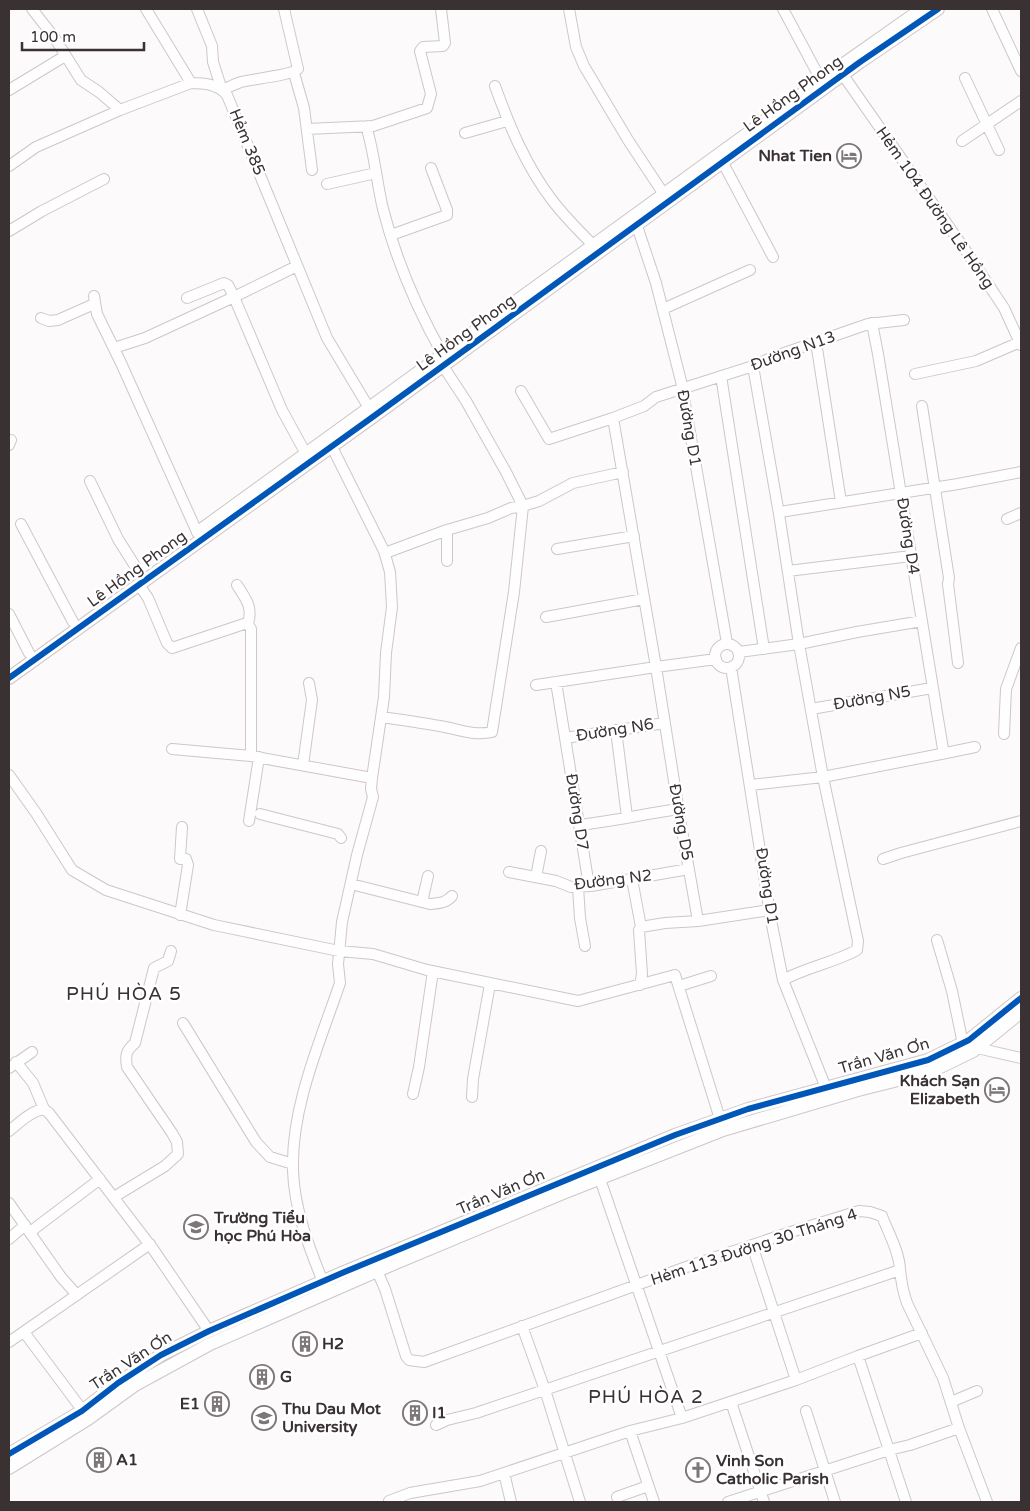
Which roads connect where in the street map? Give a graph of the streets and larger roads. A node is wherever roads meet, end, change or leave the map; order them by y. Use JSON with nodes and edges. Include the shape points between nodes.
{"nodes":[{"id":1,"x":32,"y":9,"type":"edge"},
{"id":2,"x":146,"y":9,"type":"edge"},
{"id":3,"x":197,"y":9,"type":"edge"},
{"id":4,"x":284,"y":9,"type":"edge"},
{"id":5,"x":441,"y":9,"type":"edge"},
{"id":6,"x":569,"y":9,"type":"edge"},
{"id":7,"x":783,"y":9,"type":"edge"},
{"id":8,"x":922,"y":9,"type":"edge"},
{"id":9,"x":938,"y":9,"type":"edge"},
{"id":10,"x":992,"y":9,"type":"edge"},
{"id":11,"x":65,"y":56,"type":"junction"},
{"id":12,"x":1021,"y":71,"type":"edge"},
{"id":13,"x":294,"y":72,"type":"junction"},
{"id":14,"x":840,"y":72,"type":"junction"},
{"id":15,"x":965,"y":78,"type":"dead end"},
{"id":16,"x":822,"y":80,"type":"junction"},
{"id":17,"x":191,"y":83,"type":"junction"},
{"id":18,"x":495,"y":86,"type":"dead end"},
{"id":19,"x":9,"y":90,"type":"edge"},
{"id":20,"x":222,"y":90,"type":"junction"},
{"id":21,"x":1021,"y":101,"type":"edge"},
{"id":22,"x":120,"y":110,"type":"junction"},
{"id":23,"x":507,"y":121,"type":"junction"},
{"id":24,"x":988,"y":124,"type":"junction"},
{"id":25,"x":368,"y":126,"type":"junction"},
{"id":26,"x":307,"y":129,"type":"junction"},
{"id":27,"x":465,"y":133,"type":"dead end"},
{"id":28,"x":962,"y":141,"type":"dead end"},
{"id":29,"x":999,"y":150,"type":"dead end"},
{"id":30,"x":723,"y":163,"type":"junction"},
{"id":31,"x":9,"y":166,"type":"edge"},
{"id":32,"x":431,"y":168,"type":"dead end"},
{"id":33,"x":312,"y":170,"type":"dead end"},
{"id":34,"x":376,"y":173,"type":"junction"},
{"id":35,"x":104,"y":179,"type":"dead end"},
{"id":36,"x":327,"y":184,"type":"dead end"},
{"id":37,"x":666,"y":198,"type":"junction"},
{"id":38,"x":635,"y":220,"type":"junction"},
{"id":39,"x":9,"y":231,"type":"edge"},
{"id":40,"x":391,"y":235,"type":"junction"},
{"id":41,"x":594,"y":245,"type":"junction"},
{"id":42,"x":773,"y":257,"type":"dead end"},
{"id":43,"x":297,"y":266,"type":"junction"},
{"id":44,"x":750,"y":270,"type":"dead end"},
{"id":45,"x":234,"y":297,"type":"junction"},
{"id":46,"x":188,"y":298,"type":"dead end"},
{"id":47,"x":663,"y":309,"type":"junction"},
{"id":48,"x":41,"y":318,"type":"dead end"},
{"id":49,"x":904,"y":320,"type":"dead end"},
{"id":50,"x":872,"y":323,"type":"junction"},
{"id":51,"x":1020,"y":339,"type":"edge"},
{"id":52,"x":816,"y":342,"type":"junction"},
{"id":53,"x":114,"y":348,"type":"junction"},
{"id":54,"x":443,"y":360,"type":"junction"},
{"id":55,"x":753,"y":366,"type":"junction"},
{"id":56,"x":915,"y":374,"type":"dead end"},
{"id":57,"x":721,"y":376,"type":"junction"},
{"id":58,"x":682,"y":388,"type":"junction"},
{"id":59,"x":521,"y":391,"type":"dead end"},
{"id":60,"x":922,"y":406,"type":"dead end"},
{"id":61,"x":372,"y":412,"type":"junction"},
{"id":62,"x":613,"y":418,"type":"junction"},
{"id":63,"x":332,"y":446,"type":"junction"},
{"id":64,"x":306,"y":454,"type":"junction"},
{"id":65,"x":623,"y":472,"type":"junction"},
{"id":66,"x":1021,"y":472,"type":"edge"},
{"id":67,"x":90,"y":481,"type":"dead end"},
{"id":68,"x":936,"y":487,"type":"junction"},
{"id":69,"x":901,"y":492,"type":"junction"},
{"id":70,"x":841,"y":502,"type":"junction"},
{"id":71,"x":523,"y":506,"type":"junction"},
{"id":72,"x":1021,"y":513,"type":"edge"},
{"id":73,"x":779,"y":514,"type":"junction"},
{"id":74,"x":1007,"y":519,"type":"dead end"},
{"id":75,"x":21,"y":524,"type":"dead end"},
{"id":76,"x":446,"y":530,"type":"junction"},
{"id":77,"x":197,"y":532,"type":"junction"},
{"id":78,"x":634,"y":536,"type":"junction"},
{"id":79,"x":557,"y":549,"type":"dead end"},
{"id":80,"x":384,"y":553,"type":"junction"},
{"id":81,"x":911,"y":556,"type":"junction"},
{"id":82,"x":447,"y":561,"type":"dead end"},
{"id":83,"x":788,"y":571,"type":"junction"},
{"id":84,"x":139,"y":579,"type":"junction"},
{"id":85,"x":237,"y":585,"type":"dead end"},
{"id":86,"x":644,"y":600,"type":"junction"},
{"id":87,"x":9,"y":614,"type":"edge"},
{"id":88,"x":546,"y":618,"type":"dead end"},
{"id":89,"x":922,"y":621,"type":"junction"},
{"id":90,"x":73,"y":622,"type":"junction"},
{"id":91,"x":248,"y":624,"type":"junction"},
{"id":92,"x":727,"y":643,"type":"junction"},
{"id":93,"x":799,"y":644,"type":"junction"},
{"id":94,"x":1021,"y":648,"type":"edge"},
{"id":95,"x":764,"y":649,"type":"junction"},
{"id":96,"x":739,"y":652,"type":"junction"},
{"id":97,"x":29,"y":653,"type":"junction"},
{"id":98,"x":716,"y":659,"type":"junction"},
{"id":99,"x":958,"y":662,"type":"dead end"},
{"id":100,"x":656,"y":667,"type":"junction"},
{"id":101,"x":731,"y":667,"type":"junction"},
{"id":102,"x":9,"y":668,"type":"edge"},
{"id":103,"x":9,"y":678,"type":"edge"},
{"id":104,"x":556,"y":682,"type":"junction"},
{"id":105,"x":310,"y":683,"type":"dead end"},
{"id":106,"x":536,"y":685,"type":"dead end"},
{"id":107,"x":932,"y":688,"type":"junction"},
{"id":108,"x":811,"y":709,"type":"junction"},
{"id":109,"x":381,"y":717,"type":"junction"},
{"id":110,"x":665,"y":723,"type":"junction"},
{"id":111,"x":616,"y":730,"type":"junction"},
{"id":112,"x":1004,"y":734,"type":"dead end"},
{"id":113,"x":565,"y":738,"type":"junction"},
{"id":114,"x":974,"y":747,"type":"dead end"},
{"id":115,"x":172,"y":749,"type":"dead end"},
{"id":116,"x":942,"y":752,"type":"junction"},
{"id":117,"x":255,"y":756,"type":"junction"},
{"id":118,"x":303,"y":765,"type":"junction"},
{"id":119,"x":9,"y":775,"type":"edge"},
{"id":120,"x":823,"y":777,"type":"junction"},
{"id":121,"x":372,"y":778,"type":"junction"},
{"id":122,"x":750,"y":785,"type":"junction"},
{"id":123,"x":678,"y":809,"type":"junction"},
{"id":124,"x":260,"y":814,"type":"dead end"},
{"id":125,"x":627,"y":817,"type":"junction"},
{"id":126,"x":1021,"y":821,"type":"edge"},
{"id":127,"x":249,"y":822,"type":"dead end"},
{"id":128,"x":580,"y":825,"type":"junction"},
{"id":129,"x":182,"y":827,"type":"dead end"},
{"id":130,"x":341,"y":838,"type":"dead end"},
{"id":131,"x":541,"y":851,"type":"dead end"},
{"id":132,"x":883,"y":859,"type":"dead end"},
{"id":133,"x":689,"y":869,"type":"junction"},
{"id":134,"x":509,"y":872,"type":"dead end"},
{"id":135,"x":428,"y":876,"type":"dead end"},
{"id":136,"x":536,"y":877,"type":"junction"},
{"id":137,"x":632,"y":879,"type":"junction"},
{"id":138,"x":351,"y":884,"type":"junction"},
{"id":139,"x":589,"y":886,"type":"junction"},
{"id":140,"x":578,"y":887,"type":"junction"},
{"id":141,"x":452,"y":896,"type":"dead end"},
{"id":142,"x":422,"y":902,"type":"junction"},
{"id":143,"x":770,"y":910,"type":"junction"},
{"id":144,"x":180,"y":914,"type":"junction"},
{"id":145,"x":698,"y":921,"type":"junction"},
{"id":146,"x":640,"y":927,"type":"junction"},
{"id":147,"x":937,"y":940,"type":"dead end"},
{"id":148,"x":585,"y":946,"type":"dead end"},
{"id":149,"x":171,"y":951,"type":"dead end"},
{"id":150,"x":339,"y":951,"type":"junction"},
{"id":151,"x":433,"y":971,"type":"junction"},
{"id":152,"x":711,"y":976,"type":"dead end"},
{"id":153,"x":783,"y":980,"type":"junction"},
{"id":154,"x":490,"y":984,"type":"junction"},
{"id":155,"x":640,"y":985,"type":"junction"},
{"id":156,"x":679,"y":986,"type":"junction"},
{"id":157,"x":1021,"y":998,"type":"edge"},
{"id":158,"x":1021,"y":1012,"type":"edge"},
{"id":159,"x":183,"y":1023,"type":"dead end"},
{"id":160,"x":963,"y":1044,"type":"junction"},
{"id":161,"x":977,"y":1048,"type":"junction"},
{"id":162,"x":32,"y":1052,"type":"dead end"},
{"id":163,"x":1021,"y":1058,"type":"edge"},
{"id":164,"x":12,"y":1065,"type":"edge"},
{"id":165,"x":828,"y":1093,"type":"junction"},
{"id":166,"x":413,"y":1094,"type":"dead end"},
{"id":167,"x":472,"y":1097,"type":"dead end"},
{"id":168,"x":44,"y":1109,"type":"junction"},
{"id":169,"x":720,"y":1119,"type":"junction"},
{"id":170,"x":9,"y":1131,"type":"edge"},
{"id":171,"x":293,"y":1164,"type":"junction"},
{"id":172,"x":100,"y":1179,"type":"junction"},
{"id":173,"x":600,"y":1179,"type":"junction"},
{"id":174,"x":114,"y":1197,"type":"junction"},
{"id":175,"x":9,"y":1203,"type":"edge"},
{"id":176,"x":28,"y":1229,"type":"junction"},
{"id":177,"x":9,"y":1239,"type":"edge"},
{"id":178,"x":150,"y":1244,"type":"junction"},
{"id":179,"x":752,"y":1244,"type":"junction"},
{"id":180,"x":377,"y":1270,"type":"junction"},
{"id":181,"x":900,"y":1270,"type":"junction"},
{"id":182,"x":636,"y":1286,"type":"junction"},
{"id":183,"x":325,"y":1287,"type":"junction"},
{"id":184,"x":77,"y":1295,"type":"junction"},
{"id":185,"x":773,"y":1314,"type":"junction"},
{"id":186,"x":522,"y":1326,"type":"junction"},
{"id":187,"x":209,"y":1331,"type":"junction"},
{"id":188,"x":24,"y":1332,"type":"junction"},
{"id":189,"x":922,"y":1333,"type":"junction"},
{"id":190,"x":9,"y":1342,"type":"edge"},
{"id":191,"x":659,"y":1351,"type":"junction"},
{"id":192,"x":858,"y":1356,"type":"junction"},
{"id":193,"x":796,"y":1380,"type":"junction"},
{"id":194,"x":545,"y":1390,"type":"junction"},
{"id":195,"x":977,"y":1391,"type":"dead end"},
{"id":196,"x":731,"y":1402,"type":"junction"},
{"id":197,"x":951,"y":1402,"type":"junction"},
{"id":198,"x":806,"y":1411,"type":"dead end"},
{"id":199,"x":85,"y":1415,"type":"junction"},
{"id":200,"x":682,"y":1418,"type":"junction"},
{"id":201,"x":436,"y":1425,"type":"dead end"},
{"id":202,"x":959,"y":1428,"type":"junction"},
{"id":203,"x":630,"y":1431,"type":"junction"},
{"id":204,"x":889,"y":1450,"type":"junction"},
{"id":205,"x":564,"y":1453,"type":"junction"},
{"id":206,"x":9,"y":1454,"type":"edge"},
{"id":207,"x":9,"y":1468,"type":"edge"},
{"id":208,"x":825,"y":1472,"type":"junction"},
{"id":209,"x":504,"y":1473,"type":"junction"},
{"id":210,"x":648,"y":1486,"type":"junction"},
{"id":211,"x":760,"y":1492,"type":"junction"},
{"id":212,"x":617,"y":1497,"type":"dead end"},
{"id":213,"x":389,"y":1501,"type":"edge"},
{"id":214,"x":511,"y":1502,"type":"edge"},
{"id":215,"x":580,"y":1502,"type":"edge"},
{"id":216,"x":654,"y":1502,"type":"edge"},
{"id":217,"x":728,"y":1502,"type":"edge"},
{"id":218,"x":764,"y":1502,"type":"edge"},
{"id":219,"x":835,"y":1502,"type":"edge"},
{"id":220,"x":906,"y":1502,"type":"edge"},
{"id":221,"x":987,"y":1502,"type":"edge"}],
"edges":[{"from":1,"to":11,"type":"street"},
{"from":2,"to":17,"type":"street"},
{"from":3,"to":20,"type":"street","via":[[212,46],[213,62]]},
{"from":4,"to":13,"type":"street","via":[[298,69]]},
{"from":5,"to":25,"type":"street","via":[[445,43],[443,46],[423,47],[420,51],[430,94],[427,108]]},
{"from":6,"to":37,"type":"street","via":[[576,47],[584,66]]},
{"from":7,"to":16,"type":"street"},
{"from":8,"to":14,"type":"street","name":"Lê Hồng Phong"},
{"from":9,"to":14,"type":"street","name":"Lê Hồng Phong"},
{"from":10,"to":12,"type":"street"},
{"from":11,"to":19,"type":"street"},
{"from":11,"to":22,"type":"street","via":[[81,80]]},
{"from":13,"to":20,"type":"street"},
{"from":13,"to":26,"type":"street"},
{"from":14,"to":16,"type":"street","name":"Lê Hồng Phong"},
{"from":14,"to":30,"type":"street","name":"Lê Hồng Phong"},
{"from":14,"to":51,"type":"street","name":"Hẻm 104 Đường Lê Hồng","via":[[968,254],[1004,308]]},
{"from":15,"to":24,"type":"street"},
{"from":16,"to":37,"type":"street","name":"Lê Hồng Phong"},
{"from":17,"to":20,"type":"street","name":"Hẻm 385"},
{"from":17,"to":22,"type":"street"},
{"from":18,"to":23,"type":"street"},
{"from":20,"to":43,"type":"street","name":"Hẻm 385","via":[[231,103]]},
{"from":21,"to":24,"type":"street"},
{"from":22,"to":31,"type":"street","via":[[36,147]]},
{"from":23,"to":27,"type":"street"},
{"from":23,"to":41,"type":"street","via":[[551,198]]},
{"from":24,"to":28,"type":"street"},
{"from":24,"to":29,"type":"street"},
{"from":25,"to":26,"type":"street"},
{"from":25,"to":34,"type":"street"},
{"from":26,"to":33,"type":"street"},
{"from":30,"to":37,"type":"street","name":"Lê Hồng Phong"},
{"from":30,"to":42,"type":"street"},
{"from":32,"to":40,"type":"street","via":[[447,215]]},
{"from":34,"to":36,"type":"street"},
{"from":34,"to":40,"type":"street"},
{"from":35,"to":39,"type":"street"},
{"from":37,"to":38,"type":"street","name":"Lê Hồng Phong"},
{"from":38,"to":41,"type":"street","name":"Lê Hồng Phong"},
{"from":38,"to":47,"type":"street","name":"Đường D1"},
{"from":38,"to":54,"type":"street","name":"Lê Hồng Phong"},
{"from":40,"to":54,"type":"street","via":[[414,299]]},
{"from":41,"to":54,"type":"street","name":"Lê Hồng Phong"},
{"from":43,"to":45,"type":"street"},
{"from":43,"to":61,"type":"street","name":"Hẻm 385","via":[[327,338]]},
{"from":44,"to":47,"type":"street"},
{"from":45,"to":46,"type":"street","via":[[224,283]]},
{"from":45,"to":53,"type":"street","via":[[145,338]]},
{"from":45,"to":64,"type":"street","via":[[282,410]]},
{"from":47,"to":58,"type":"street","name":"Đường D1"},
{"from":48,"to":53,"type":"street","via":[[58,320],[94,300],[97,314]]},
{"from":49,"to":50,"type":"street","name":"Đường N13"},
{"from":50,"to":52,"type":"street","name":"Đường N13"},
{"from":50,"to":69,"type":"street","name":"Đường D4"},
{"from":51,"to":56,"type":"street","via":[[964,364]]},
{"from":52,"to":55,"type":"street","name":"Đường N13"},
{"from":52,"to":70,"type":"street"},
{"from":53,"to":77,"type":"street"},
{"from":54,"to":61,"type":"street","name":"Lê Hồng Phong"},
{"from":54,"to":71,"type":"street"},
{"from":55,"to":57,"type":"street","name":"Đường N13"},
{"from":55,"to":73,"type":"street"},
{"from":57,"to":58,"type":"street","name":"Đường N13"},
{"from":57,"to":95,"type":"street"},
{"from":58,"to":62,"type":"street","name":"Đường N13"},
{"from":58,"to":92,"type":"street","name":"Đường D1"},
{"from":59,"to":62,"type":"street","name":"Đường N13","via":[[549,439]]},
{"from":60,"to":68,"type":"street"},
{"from":61,"to":63,"type":"street","name":"Lê Hồng Phong"},
{"from":61,"to":64,"type":"street","name":"Lê Hồng Phong"},
{"from":62,"to":65,"type":"street","name":"Đường D5"},
{"from":63,"to":80,"type":"street"},
{"from":63,"to":84,"type":"street","name":"Lê Hồng Phong"},
{"from":64,"to":77,"type":"street","name":"Lê Hồng Phong"},
{"from":65,"to":71,"type":"street","via":[[573,483]]},
{"from":65,"to":78,"type":"street","name":"Đường D5"},
{"from":66,"to":68,"type":"street"},
{"from":67,"to":84,"type":"street"},
{"from":68,"to":69,"type":"street"},
{"from":68,"to":99,"type":"street","via":[[950,578],[948,584]]},
{"from":69,"to":70,"type":"street"},
{"from":69,"to":81,"type":"street","name":"Đường D4"},
{"from":70,"to":73,"type":"street"},
{"from":71,"to":76,"type":"street"},
{"from":71,"to":109,"type":"street","via":[[514,592],[492,732],[482,734]]},
{"from":72,"to":74,"type":"street"},
{"from":73,"to":83,"type":"street"},
{"from":75,"to":90,"type":"street"},
{"from":76,"to":80,"type":"street"},
{"from":76,"to":82,"type":"street"},
{"from":77,"to":84,"type":"street","name":"Lê Hồng Phong"},
{"from":78,"to":79,"type":"street"},
{"from":78,"to":86,"type":"street","name":"Đường D5"},
{"from":80,"to":109,"type":"street","via":[[390,572],[392,608]]},
{"from":81,"to":83,"type":"street"},
{"from":81,"to":89,"type":"street","name":"Đường D4"},
{"from":83,"to":93,"type":"street"},
{"from":84,"to":90,"type":"street","name":"Lê Hồng Phong"},
{"from":84,"to":91,"type":"street","via":[[166,643],[172,648]]},
{"from":84,"to":103,"type":"street","name":"Lê Hồng Phong"},
{"from":85,"to":91,"type":"street","via":[[251,613]]},
{"from":86,"to":88,"type":"street"},
{"from":86,"to":100,"type":"street","name":"Đường D5"},
{"from":87,"to":97,"type":"street"},
{"from":89,"to":93,"type":"street"},
{"from":89,"to":107,"type":"street","name":"Đường D4"},
{"from":90,"to":97,"type":"street","name":"Lê Hồng Phong"},
{"from":91,"to":117,"type":"street","via":[[251,629]]},
{"from":92,"to":96,"type":"street"},
{"from":92,"to":98,"type":"street","via":[[718,648]]},
{"from":93,"to":95,"type":"street"},
{"from":93,"to":108,"type":"street"},
{"from":94,"to":112,"type":"street","via":[[1006,689]]},
{"from":95,"to":96,"type":"street"},
{"from":96,"to":101,"type":"street","via":[[738,661]]},
{"from":97,"to":102,"type":"street","name":"Lê Hồng Phong"},
{"from":98,"to":100,"type":"street"},
{"from":98,"to":101,"type":"street","via":[[720,666]]},
{"from":100,"to":104,"type":"street"},
{"from":100,"to":110,"type":"street","name":"Đường D5"},
{"from":101,"to":122,"type":"street","name":"Đường D1"},
{"from":104,"to":106,"type":"street"},
{"from":104,"to":113,"type":"street","name":"Đường D7"},
{"from":105,"to":118,"type":"street","via":[[312,700]]},
{"from":107,"to":108,"type":"street","name":"Đường N5"},
{"from":107,"to":116,"type":"street","name":"Đường D4"},
{"from":108,"to":120,"type":"street"},
{"from":109,"to":121,"type":"street"},
{"from":110,"to":111,"type":"street","name":"Đường N6"},
{"from":110,"to":123,"type":"street","name":"Đường D5"},
{"from":111,"to":113,"type":"street","name":"Đường N6"},
{"from":111,"to":125,"type":"street"},
{"from":113,"to":128,"type":"street","name":"Đường D7"},
{"from":114,"to":116,"type":"street"},
{"from":115,"to":117,"type":"street"},
{"from":116,"to":120,"type":"street"},
{"from":117,"to":118,"type":"street"},
{"from":117,"to":127,"type":"street"},
{"from":118,"to":121,"type":"street"},
{"from":119,"to":144,"type":"street","via":[[72,870],[106,890]]},
{"from":120,"to":122,"type":"street"},
{"from":120,"to":153,"type":"street","via":[[858,941],[857,950]]},
{"from":121,"to":138,"type":"street","via":[[373,797]]},
{"from":122,"to":143,"type":"street","name":"Đường D1"},
{"from":123,"to":125,"type":"street"},
{"from":123,"to":133,"type":"street","name":"Đường D5"},
{"from":124,"to":130,"type":"street","via":[[338,834]]},
{"from":125,"to":128,"type":"street"},
{"from":126,"to":132,"type":"street"},
{"from":128,"to":139,"type":"street","name":"Đường D7"},
{"from":129,"to":144,"type":"street","via":[[180,859],[186,859],[188,865]]},
{"from":131,"to":136,"type":"street"},
{"from":133,"to":137,"type":"street","name":"Đường N2"},
{"from":133,"to":145,"type":"street","name":"Đường D5"},
{"from":134,"to":136,"type":"street","name":"Đường N2"},
{"from":135,"to":142,"type":"street"},
{"from":136,"to":140,"type":"street","name":"Đường N2"},
{"from":137,"to":139,"type":"street","name":"Đường N2"},
{"from":137,"to":146,"type":"street"},
{"from":138,"to":142,"type":"street"},
{"from":138,"to":150,"type":"street"},
{"from":139,"to":140,"type":"street","name":"Đường N2"},
{"from":140,"to":148,"type":"street"},
{"from":141,"to":142,"type":"street","via":[[441,903]]},
{"from":143,"to":145,"type":"street"},
{"from":143,"to":153,"type":"street","name":"Đường D1"},
{"from":144,"to":150,"type":"street","via":[[214,925]]},
{"from":145,"to":146,"type":"street"},
{"from":146,"to":155,"type":"street"},
{"from":147,"to":160,"type":"street"},
{"from":149,"to":174,"type":"street","via":[[168,961],[154,968],[135,1043],[125,1056],[127,1067],[177,1142],[178,1154],[165,1166]]},
{"from":150,"to":151,"type":"street","via":[[373,954]]},
{"from":150,"to":171,"type":"street","via":[[340,983],[302,1095]]},
{"from":151,"to":154,"type":"street"},
{"from":151,"to":166,"type":"street"},
{"from":152,"to":156,"type":"street"},
{"from":153,"to":165,"type":"street","name":"Đường D1"},
{"from":154,"to":155,"type":"street","via":[[578,1001]]},
{"from":154,"to":167,"type":"street"},
{"from":155,"to":156,"type":"street","via":[[675,975]]},
{"from":156,"to":169,"type":"street"},
{"from":157,"to":160,"type":"street","name":"Trần Văn Ơn"},
{"from":158,"to":161,"type":"street","name":"Trần Văn Ơn"},
{"from":159,"to":171,"type":"street","via":[[256,1142],[270,1157]]},
{"from":160,"to":165,"type":"street","name":"Trần Văn Ơn","via":[[920,1063]]},
{"from":161,"to":163,"type":"street"},
{"from":161,"to":165,"type":"street","name":"Trần Văn Ơn","via":[[930,1072]]},
{"from":162,"to":164,"type":"street"},
{"from":164,"to":168,"type":"street","via":[[33,1083]]},
{"from":165,"to":169,"type":"street","name":"Trần Văn Ơn","via":[[748,1109]]},
{"from":165,"to":173,"type":"street","name":"Trần Văn Ơn"},
{"from":168,"to":170,"type":"street"},
{"from":168,"to":172,"type":"street"},
{"from":169,"to":183,"type":"street","name":"Trần Văn Ơn","via":[[551,1186]]},
{"from":171,"to":183,"type":"street","via":[[302,1222]]},
{"from":172,"to":174,"type":"street"},
{"from":172,"to":176,"type":"street"},
{"from":173,"to":180,"type":"street","name":"Trần Văn Ơn"},
{"from":173,"to":182,"type":"street"},
{"from":174,"to":178,"type":"street"},
{"from":175,"to":176,"type":"street"},
{"from":176,"to":177,"type":"street"},
{"from":176,"to":184,"type":"street"},
{"from":178,"to":184,"type":"street"},
{"from":178,"to":187,"type":"street"},
{"from":179,"to":181,"type":"street","name":"Hẻm 113 Đường 30 Tháng 4","via":[[859,1212],[870,1212],[882,1216]]},
{"from":179,"to":182,"type":"street","name":"Hẻm 113 Đường 30 Tháng 4"},
{"from":179,"to":185,"type":"street"},
{"from":180,"to":183,"type":"street","name":"Trần Văn Ơn"},
{"from":180,"to":186,"type":"street","name":"Hẻm 113 Đường 30 Tháng 4","via":[[409,1360],[424,1362]]},
{"from":181,"to":185,"type":"street"},
{"from":181,"to":189,"type":"street","name":"Hẻm 113 Đường 30 Tháng 4","via":[[905,1298]]},
{"from":182,"to":186,"type":"street","name":"Hẻm 113 Đường 30 Tháng 4"},
{"from":182,"to":191,"type":"street"},
{"from":183,"to":187,"type":"street","name":"Trần Văn Ơn"},
{"from":183,"to":199,"type":"street","name":"Trần Văn Ơn","via":[[172,1363]]},
{"from":184,"to":188,"type":"street"},
{"from":185,"to":191,"type":"street"},
{"from":185,"to":193,"type":"street"},
{"from":186,"to":194,"type":"street"},
{"from":187,"to":199,"type":"street","name":"Trần Văn Ơn","via":[[145,1365]]},
{"from":188,"to":190,"type":"street"},
{"from":188,"to":199,"type":"street"},
{"from":189,"to":192,"type":"street"},
{"from":189,"to":197,"type":"street","name":"Hẻm 113 Đường 30 Tháng 4"},
{"from":191,"to":194,"type":"street"},
{"from":191,"to":200,"type":"street"},
{"from":192,"to":193,"type":"street"},
{"from":192,"to":204,"type":"street"},
{"from":193,"to":196,"type":"street"},
{"from":194,"to":201,"type":"street"},
{"from":194,"to":205,"type":"street"},
{"from":195,"to":197,"type":"street"},
{"from":196,"to":200,"type":"street"},
{"from":196,"to":211,"type":"street"},
{"from":197,"to":202,"type":"street","name":"Hẻm 113 Đường 30 Tháng 4"},
{"from":198,"to":208,"type":"street"},
{"from":199,"to":206,"type":"street","name":"Trần Văn Ơn"},
{"from":199,"to":207,"type":"street","name":"Trần Văn Ơn"},
{"from":200,"to":203,"type":"street"},
{"from":202,"to":204,"type":"street"},
{"from":202,"to":221,"type":"street","name":"Hẻm 113 Đường 30 Tháng 4"},
{"from":203,"to":205,"type":"street"},
{"from":203,"to":210,"type":"street"},
{"from":204,"to":208,"type":"street"},
{"from":204,"to":220,"type":"street"},
{"from":205,"to":209,"type":"street"},
{"from":205,"to":215,"type":"street"},
{"from":208,"to":211,"type":"street"},
{"from":208,"to":219,"type":"street"},
{"from":209,"to":213,"type":"street","via":[[460,1485],[410,1493]]},
{"from":209,"to":214,"type":"street"},
{"from":210,"to":212,"type":"street"},
{"from":210,"to":216,"type":"street"},
{"from":211,"to":217,"type":"street"},
{"from":211,"to":218,"type":"street"}]}
